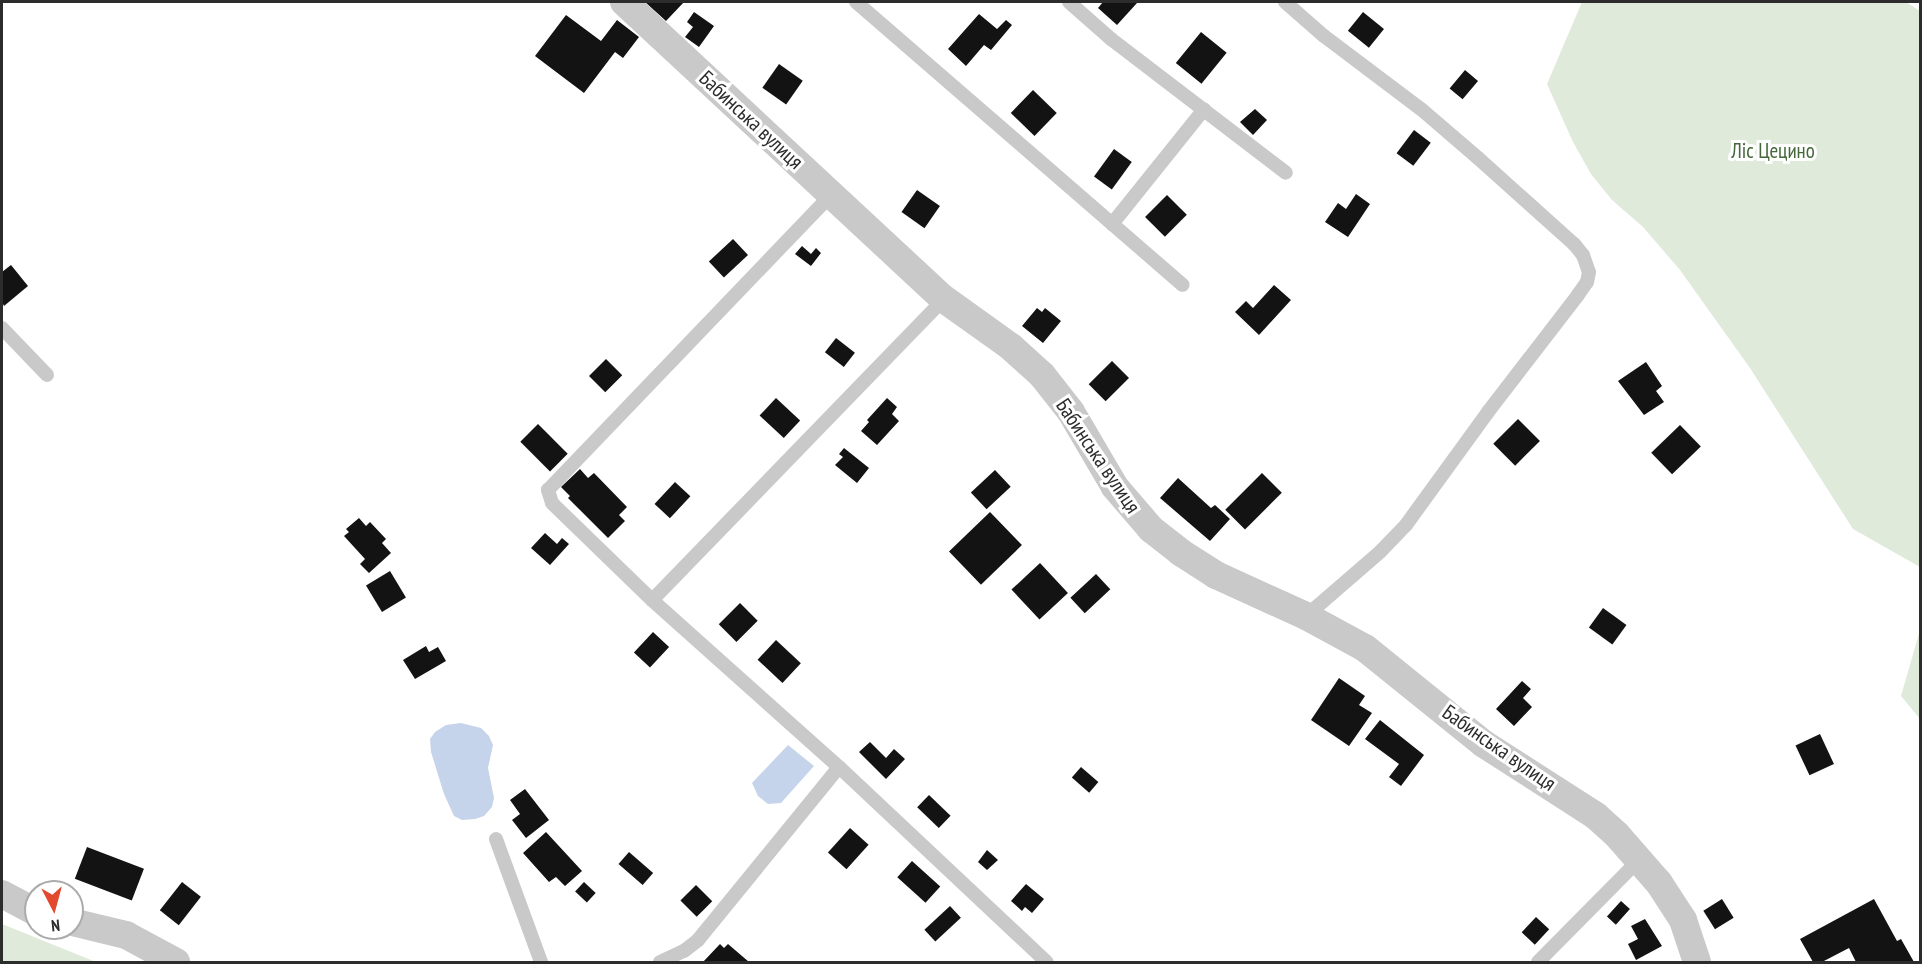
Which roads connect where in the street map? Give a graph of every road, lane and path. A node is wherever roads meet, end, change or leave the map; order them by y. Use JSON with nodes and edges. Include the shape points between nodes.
{"nodes":[{"id":1,"x":624,"y":2,"type":"edge"},
{"id":2,"x":856,"y":2,"type":"edge"},
{"id":3,"x":1069,"y":2,"type":"edge"},
{"id":4,"x":1285,"y":2,"type":"edge"},
{"id":5,"x":1204,"y":109,"type":"junction"},
{"id":6,"x":1286,"y":173,"type":"dead end"},
{"id":7,"x":832,"y":194,"type":"junction"},
{"id":8,"x":1112,"y":224,"type":"junction"},
{"id":9,"x":1183,"y":285,"type":"dead end"},
{"id":10,"x":944,"y":299,"type":"junction"},
{"id":11,"x":2,"y":328,"type":"edge"},
{"id":12,"x":47,"y":375,"type":"dead end"},
{"id":13,"x":652,"y":600,"type":"junction"},
{"id":14,"x":1306,"y":616,"type":"junction"},
{"id":15,"x":839,"y":767,"type":"junction"},
{"id":16,"x":496,"y":839,"type":"dead end"},
{"id":17,"x":1640,"y":859,"type":"junction"},
{"id":18,"x":2,"y":894,"type":"edge"},
{"id":19,"x":24,"y":906,"type":"edge"},
{"id":20,"x":84,"y":925,"type":"edge"},
{"id":21,"x":176,"y":963,"type":"edge"},
{"id":22,"x":541,"y":963,"type":"edge"},
{"id":23,"x":660,"y":963,"type":"edge"},
{"id":24,"x":1047,"y":963,"type":"edge"},
{"id":25,"x":1538,"y":963,"type":"edge"},
{"id":26,"x":1697,"y":963,"type":"edge"}],
"edges":[{"from":1,"to":7,"type":"street","name":"Бабинська вулиця"},
{"from":2,"to":8,"type":"lane"},
{"from":3,"to":5,"type":"lane"},
{"from":4,"to":14,"type":"lane","via":[[1478,158],[1574,244],[1589,272],[1578,295],[1406,525]]},
{"from":5,"to":6,"type":"lane"},
{"from":5,"to":8,"type":"lane"},
{"from":7,"to":10,"type":"street","name":"Бабинська вулиця"},
{"from":7,"to":13,"type":"lane","via":[[548,490],[552,503]]},
{"from":8,"to":9,"type":"lane"},
{"from":10,"to":13,"type":"lane"},
{"from":10,"to":14,"type":"street","name":"Бабинська вулиця","via":[[1042,375],[1082,428],[1115,487],[1151,530],[1216,575]]},
{"from":11,"to":12,"type":"lane"},
{"from":13,"to":15,"type":"lane"},
{"from":14,"to":17,"type":"street","name":"Бабинська вулиця","via":[[1381,659],[1484,744],[1596,816]]},
{"from":15,"to":23,"type":"lane","via":[[698,940]]},
{"from":15,"to":24,"type":"lane"},
{"from":16,"to":22,"type":"lane"},
{"from":17,"to":25,"type":"lane"},
{"from":17,"to":26,"type":"street","name":"Бабинська вулиця","via":[[1683,920]]},
{"from":18,"to":19,"type":"street"},
{"from":20,"to":21,"type":"street","via":[[126,934]]}]}
